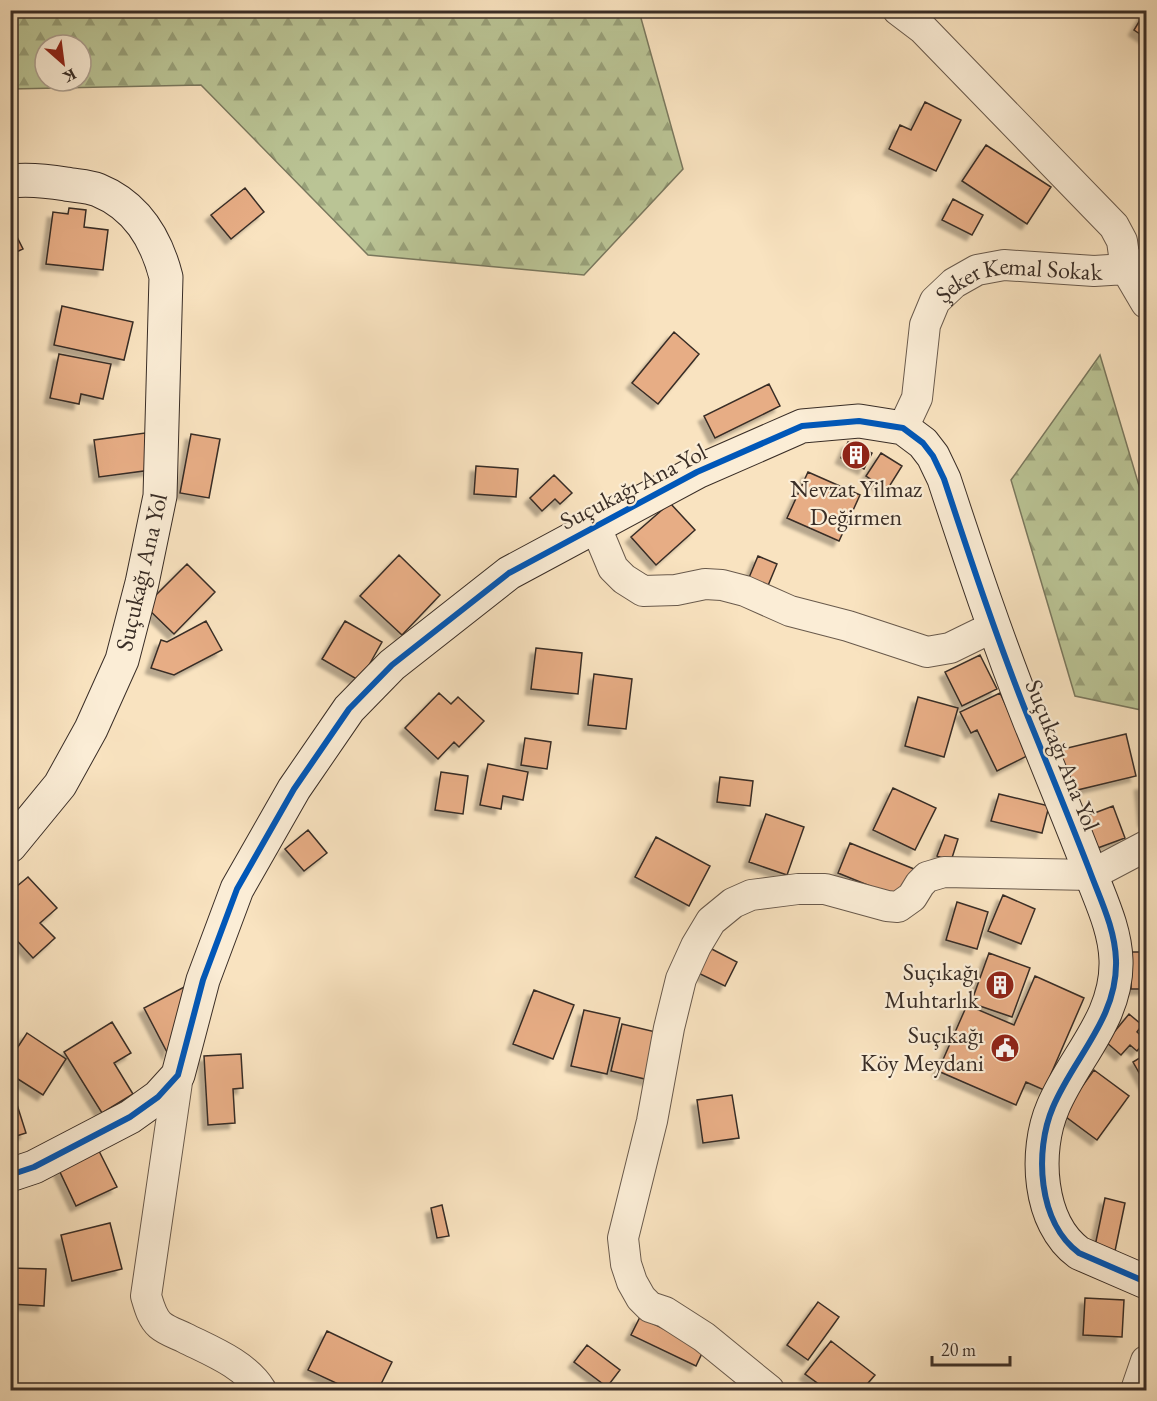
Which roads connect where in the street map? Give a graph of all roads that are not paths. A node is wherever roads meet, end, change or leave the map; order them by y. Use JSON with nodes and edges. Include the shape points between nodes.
{"nodes":[{"id":1,"x":898,"y":10,"type":"edge"},
{"id":2,"x":10,"y":181,"type":"edge"},
{"id":3,"x":1136,"y":266,"type":"edge"},
{"id":4,"x":1146,"y":303,"type":"edge"},
{"id":5,"x":903,"y":428,"type":"junction"},
{"id":6,"x":595,"y":525,"type":"junction"},
{"id":7,"x":993,"y":627,"type":"junction"},
{"id":8,"x":10,"y":846,"type":"edge"},
{"id":9,"x":1146,"y":846,"type":"edge"},
{"id":10,"x":1091,"y":875,"type":"junction"},
{"id":11,"x":178,"y":1075,"type":"junction"},
{"id":12,"x":10,"y":1175,"type":"edge"},
{"id":13,"x":1146,"y":1282,"type":"edge"},
{"id":14,"x":1146,"y":1361,"type":"edge"},
{"id":15,"x":261,"y":1390,"type":"edge"},
{"id":16,"x":769,"y":1390,"type":"edge"},
{"id":17,"x":1136,"y":1390,"type":"edge"}],
"edges":[{"from":1,"to":3,"type":"street","via":[[922,29],[1114,226]]},
{"from":2,"to":8,"type":"street","name":"Suçukağı Ana Yol","via":[[96,189],[119,201],[150,233],[166,277],[160,496],[122,660],[60,785]]},
{"from":3,"to":4,"type":"street","name":"Şeker Kemal Sokak"},
{"from":3,"to":5,"type":"street","name":"Şeker Kemal Sokak","via":[[1094,271],[1004,265],[977,270],[954,283],[935,301],[925,325],[917,398]]},
{"from":5,"to":6,"type":"street","name":"Suçukağı Ana Yol","via":[[859,421],[802,426],[697,472]]},
{"from":5,"to":7,"type":"street","name":"Suçukağı Ana Yol","via":[[923,443],[944,479]]},
{"from":6,"to":7,"type":"street","via":[[613,568],[643,591],[722,585],[790,611],[927,652],[950,648]]},
{"from":6,"to":11,"type":"street","name":"Suçukağı Ana Yol","via":[[509,573],[392,665],[349,709],[294,789],[237,889],[203,980]]},
{"from":7,"to":10,"type":"street","name":"Suçukağı Ana Yol"},
{"from":9,"to":10,"type":"street"},
{"from":10,"to":13,"type":"street","name":"Suçukağı Ana Yol","via":[[1113,932],[1114,990],[1106,1015],[1053,1107],[1046,1129],[1043,1190],[1048,1210],[1069,1246]]},
{"from":10,"to":16,"type":"street","via":[[944,872],[927,877],[912,897],[898,907],[825,889],[798,889],[752,895],[733,903],[711,921],[681,979],[623,1238],[626,1264],[636,1290],[650,1307],[704,1337]]},
{"from":11,"to":12,"type":"street","name":"Suçukağı Ana Yol","via":[[158,1097],[130,1117],[34,1167]]},
{"from":11,"to":15,"type":"street","via":[[146,1296],[159,1324],[220,1355]]},
{"from":14,"to":17,"type":"street"}]}
